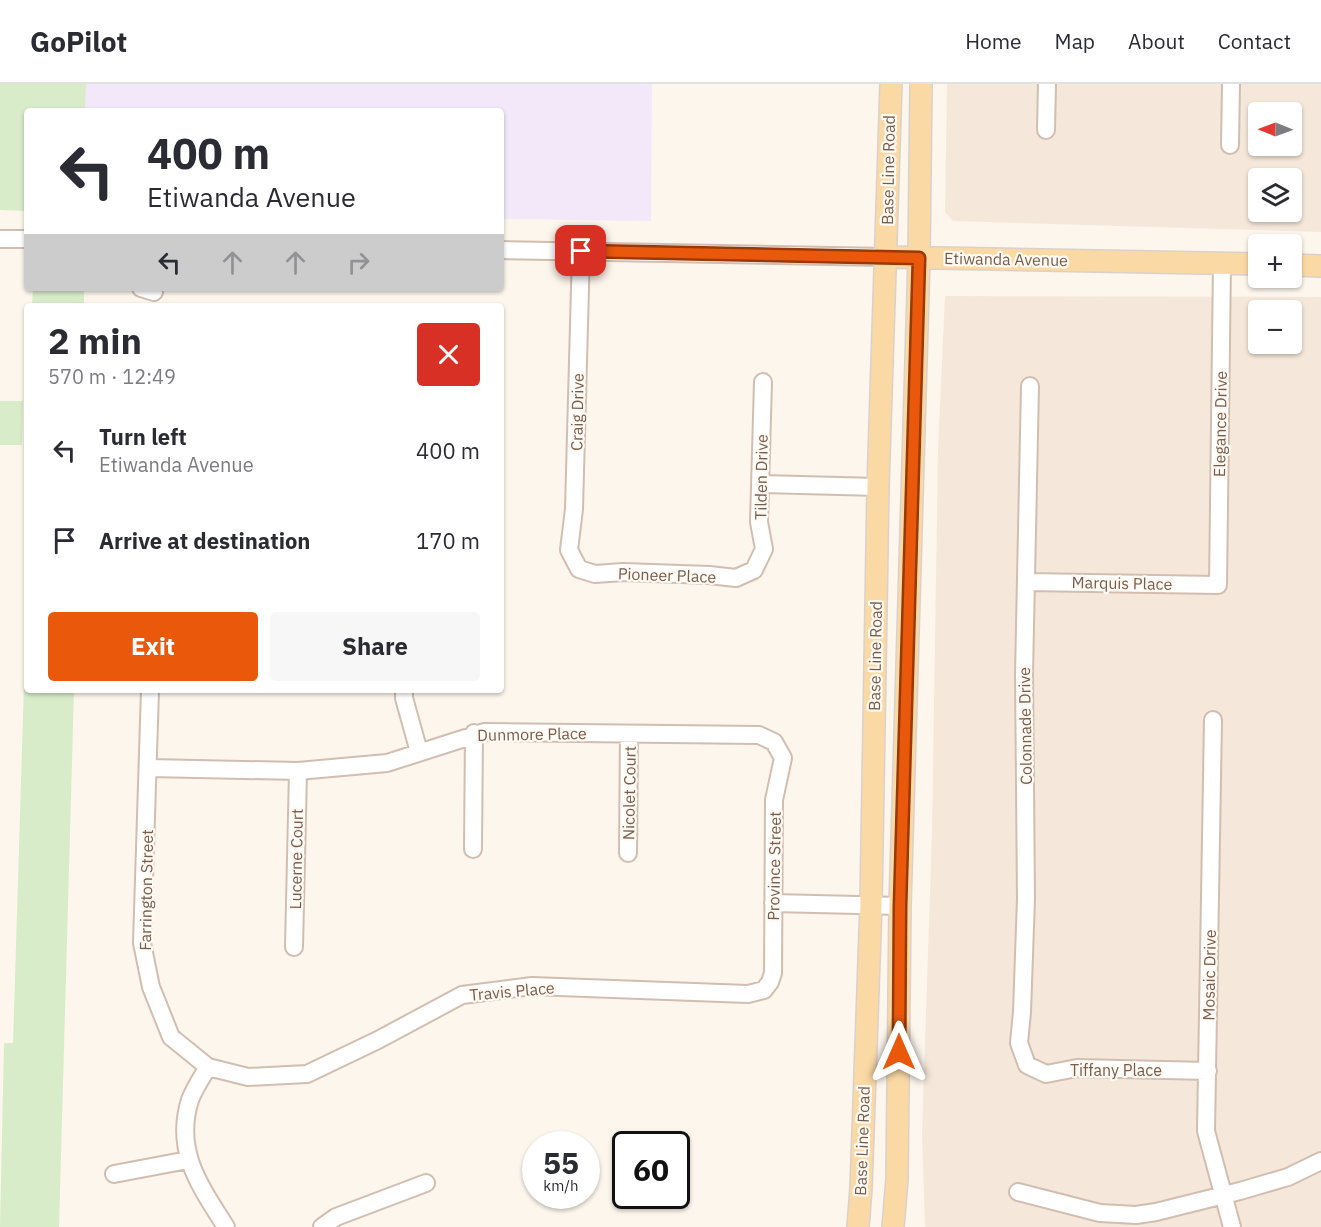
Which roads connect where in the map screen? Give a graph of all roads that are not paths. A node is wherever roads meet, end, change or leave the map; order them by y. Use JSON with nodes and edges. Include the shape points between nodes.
{"nodes":[{"id":1,"x":891,"y":84,"type":"edge"},
{"id":2,"x":921,"y":84,"type":"edge"},
{"id":3,"x":1047,"y":84,"type":"edge"},
{"id":4,"x":1231,"y":84,"type":"edge"},
{"id":5,"x":1046,"y":130,"type":"dead end"},
{"id":6,"x":1230,"y":145,"type":"dead end"},
{"id":7,"x":0,"y":238,"type":"edge"},
{"id":8,"x":24,"y":239,"type":"edge"},
{"id":9,"x":504,"y":250,"type":"edge"},
{"id":10,"x":581,"y":251,"type":"junction"},
{"id":11,"x":886,"y":257,"type":"junction"},
{"id":12,"x":919,"y":258,"type":"junction"},
{"id":13,"x":1222,"y":263,"type":"junction"},
{"id":14,"x":1248,"y":264,"type":"edge"},
{"id":15,"x":1302,"y":265,"type":"edge"},
{"id":16,"x":1321,"y":266,"type":"edge"},
{"id":17,"x":763,"y":381,"type":"dead end"},
{"id":18,"x":1030,"y":386,"type":"dead end"},
{"id":19,"x":760,"y":484,"type":"junction"},
{"id":20,"x":878,"y":487,"type":"junction"},
{"id":21,"x":579,"y":569,"type":"joint"},
{"id":22,"x":754,"y":570,"type":"joint"},
{"id":23,"x":1026,"y":582,"type":"junction"},
{"id":24,"x":1218,"y":585,"type":"joint"},
{"id":25,"x":150,"y":693,"type":"edge"},
{"id":26,"x":404,"y":693,"type":"edge"},
{"id":27,"x":1213,"y":720,"type":"dead end"},
{"id":28,"x":474,"y":734,"type":"junction"},
{"id":29,"x":629,"y":734,"type":"junction"},
{"id":30,"x":774,"y":742,"type":"joint"},
{"id":31,"x":419,"y":752,"type":"junction"},
{"id":32,"x":149,"y":768,"type":"junction"},
{"id":33,"x":298,"y":771,"type":"junction"},
{"id":34,"x":473,"y":849,"type":"dead end"},
{"id":35,"x":628,"y":853,"type":"dead end"},
{"id":36,"x":773,"y":903,"type":"junction"},
{"id":37,"x":871,"y":904,"type":"junction"},
{"id":38,"x":900,"y":906,"type":"junction"},
{"id":39,"x":294,"y":947,"type":"dead end"},
{"id":40,"x":764,"y":990,"type":"joint"},
{"id":41,"x":1027,"y":1065,"type":"joint"},
{"id":42,"x":208,"y":1067,"type":"junction"},
{"id":43,"x":1208,"y":1071,"type":"junction"},
{"id":44,"x":188,"y":1160,"type":"junction"},
{"id":45,"x":1321,"y":1161,"type":"edge"},
{"id":46,"x":114,"y":1174,"type":"dead end"},
{"id":47,"x":426,"y":1183,"type":"dead end"},
{"id":48,"x":1018,"y":1192,"type":"dead end"},
{"id":49,"x":1224,"y":1196,"type":"junction"},
{"id":50,"x":226,"y":1227,"type":"edge"},
{"id":51,"x":322,"y":1227,"type":"edge"},
{"id":52,"x":858,"y":1227,"type":"edge"},
{"id":53,"x":893,"y":1227,"type":"edge"},
{"id":54,"x":1232,"y":1227,"type":"edge"}],
"edges":[{"from":1,"to":11,"type":"main road","name":"Base Line Road"},
{"from":2,"to":12,"type":"main road","name":"Base Line Road"},
{"from":3,"to":5,"type":"street"},
{"from":4,"to":6,"type":"street"},
{"from":7,"to":8,"type":"street"},
{"from":9,"to":10,"type":"street","name":"Etiwanda Avenue"},
{"from":10,"to":11,"type":"street","name":"Etiwanda Avenue"},
{"from":10,"to":21,"type":"street","name":"Craig Drive","via":[[574,509],[569,550]]},
{"from":11,"to":12,"type":"main road","name":"Etiwanda Avenue"},
{"from":11,"to":20,"type":"main road","name":"Base Line Road"},
{"from":12,"to":13,"type":"main road","name":"Etiwanda Avenue"},
{"from":12,"to":38,"type":"main road","name":"Base Line Road"},
{"from":13,"to":14,"type":"main road","name":"Etiwanda Avenue"},
{"from":13,"to":24,"type":"street","name":"Elegance Drive"},
{"from":15,"to":16,"type":"main road"},
{"from":17,"to":19,"type":"street","name":"Tilden Drive"},
{"from":18,"to":23,"type":"street","name":"Colonnade Drive"},
{"from":19,"to":20,"type":"street"},
{"from":19,"to":22,"type":"street","name":"Tilden Drive","via":[[759,522],[764,549]]},
{"from":20,"to":37,"type":"main road","name":"Base Line Road"},
{"from":21,"to":22,"type":"street","name":"Pioneer Place","via":[[595,574],[736,578]]},
{"from":23,"to":24,"type":"street","name":"Marquis Place"},
{"from":23,"to":41,"type":"street","name":"Colonnade Drive","via":[[1026,898],[1019,1043]]},
{"from":25,"to":32,"type":"street","name":"Farrington Street"},
{"from":26,"to":31,"type":"street"},
{"from":27,"to":43,"type":"street","name":"Mosaic Drive"},
{"from":28,"to":29,"type":"street","name":"Dunmore Place"},
{"from":28,"to":31,"type":"street","name":"Dunmore Place"},
{"from":28,"to":34,"type":"street"},
{"from":29,"to":30,"type":"street","name":"Dunmore Place","via":[[759,735]]},
{"from":29,"to":35,"type":"street","name":"Nicolet Court"},
{"from":30,"to":36,"type":"street","name":"Province Street","via":[[783,758],[774,801]]},
{"from":31,"to":33,"type":"street","name":"Dunmore Place","via":[[387,763]]},
{"from":32,"to":33,"type":"street","name":"Dunmore Place"},
{"from":32,"to":42,"type":"street","name":"Farrington Street","via":[[142,943],[151,987],[171,1037]]},
{"from":33,"to":39,"type":"street","name":"Lucerne Court"},
{"from":36,"to":37,"type":"street"},
{"from":36,"to":40,"type":"street","name":"Province Street","via":[[773,973]]},
{"from":37,"to":38,"type":"street"},
{"from":37,"to":52,"type":"main road","name":"Base Line Road"},
{"from":38,"to":53,"type":"main road","name":"Base Line Road"},
{"from":40,"to":42,"type":"street","name":"Travis Place","via":[[748,994],[532,986],[462,995],[307,1074],[248,1077]]},
{"from":41,"to":43,"type":"street","name":"Tiffany Place","via":[[1046,1074],[1077,1068]]},
{"from":42,"to":44,"type":"street","via":[[190,1100],[185,1131]]},
{"from":43,"to":49,"type":"street","name":"Mosaic Drive","via":[[1206,1131]]},
{"from":44,"to":46,"type":"street"},
{"from":44,"to":50,"type":"street"},
{"from":45,"to":49,"type":"street","via":[[1288,1177]]},
{"from":47,"to":51,"type":"street","via":[[336,1217]]},
{"from":48,"to":49,"type":"street","via":[[1100,1214],[1136,1215]]},
{"from":49,"to":54,"type":"street","name":"Mosaic Drive"}]}
